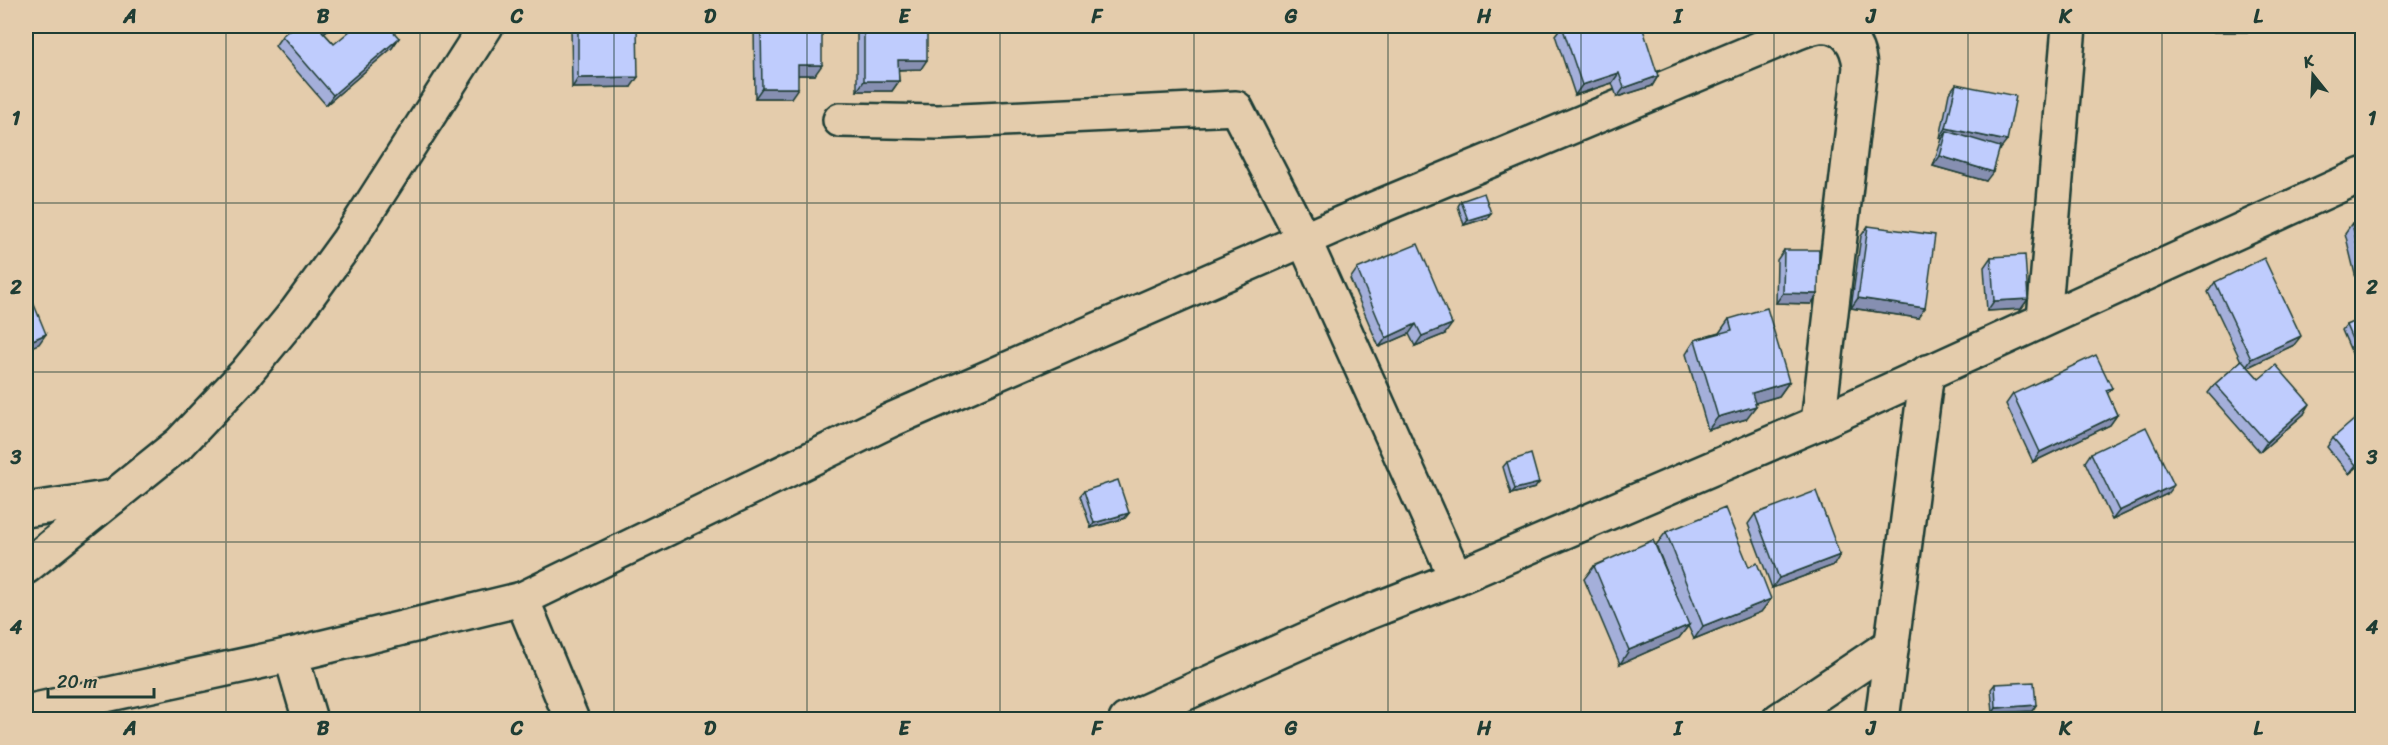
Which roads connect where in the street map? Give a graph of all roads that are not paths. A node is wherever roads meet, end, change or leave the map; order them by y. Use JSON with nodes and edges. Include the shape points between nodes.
{"nodes":[{"id":1,"x":486,"y":26,"type":"edge"},
{"id":2,"x":2069,"y":26,"type":"edge"},
{"id":3,"x":840,"y":120,"type":"dead end"},
{"id":4,"x":2362,"y":175,"type":"edge"},
{"id":5,"x":1304,"y":240,"type":"junction"},
{"id":6,"x":2044,"y":319,"type":"junction"},
{"id":7,"x":1927,"y":372,"type":"junction"},
{"id":8,"x":1818,"y":423,"type":"junction"},
{"id":9,"x":115,"y":497,"type":"junction"},
{"id":10,"x":26,"y":510,"type":"edge"},
{"id":11,"x":26,"y":567,"type":"edge"},
{"id":12,"x":1456,"y":578,"type":"junction"},
{"id":13,"x":522,"y":599,"type":"junction"},
{"id":14,"x":1892,"y":644,"type":"junction"},
{"id":15,"x":291,"y":655,"type":"junction"},
{"id":16,"x":1172,"y":710,"type":"edge"},
{"id":17,"x":26,"y":712,"type":"edge"},
{"id":18,"x":310,"y":720,"type":"edge"},
{"id":19,"x":572,"y":720,"type":"edge"},
{"id":20,"x":1126,"y":720,"type":"edge"},
{"id":21,"x":1779,"y":720,"type":"edge"},
{"id":22,"x":1882,"y":720,"type":"edge"}],
"edges":[{"from":1,"to":9,"type":"street","via":[[348,241],[297,311],[180,443]]},
{"from":2,"to":6,"type":"street"},
{"from":3,"to":5,"type":"street","via":[[938,122],[1236,108]]},
{"from":4,"to":6,"type":"street"},
{"from":5,"to":8,"type":"street","via":[[1774,42],[1818,26],[1832,27],[1854,42],[1860,67]]},
{"from":5,"to":12,"type":"street"},
{"from":5,"to":13,"type":"street","via":[[891,420]]},
{"from":6,"to":7,"type":"street"},
{"from":7,"to":8,"type":"street"},
{"from":7,"to":14,"type":"street"},
{"from":8,"to":12,"type":"street"},
{"from":9,"to":10,"type":"street"},
{"from":9,"to":11,"type":"street"},
{"from":12,"to":16,"type":"street","via":[[1354,618]]},
{"from":13,"to":15,"type":"street"},
{"from":13,"to":19,"type":"street"},
{"from":14,"to":21,"type":"street"},
{"from":14,"to":22,"type":"street"},
{"from":15,"to":17,"type":"street"},
{"from":15,"to":18,"type":"street"},
{"from":16,"to":20,"type":"street"}]}
